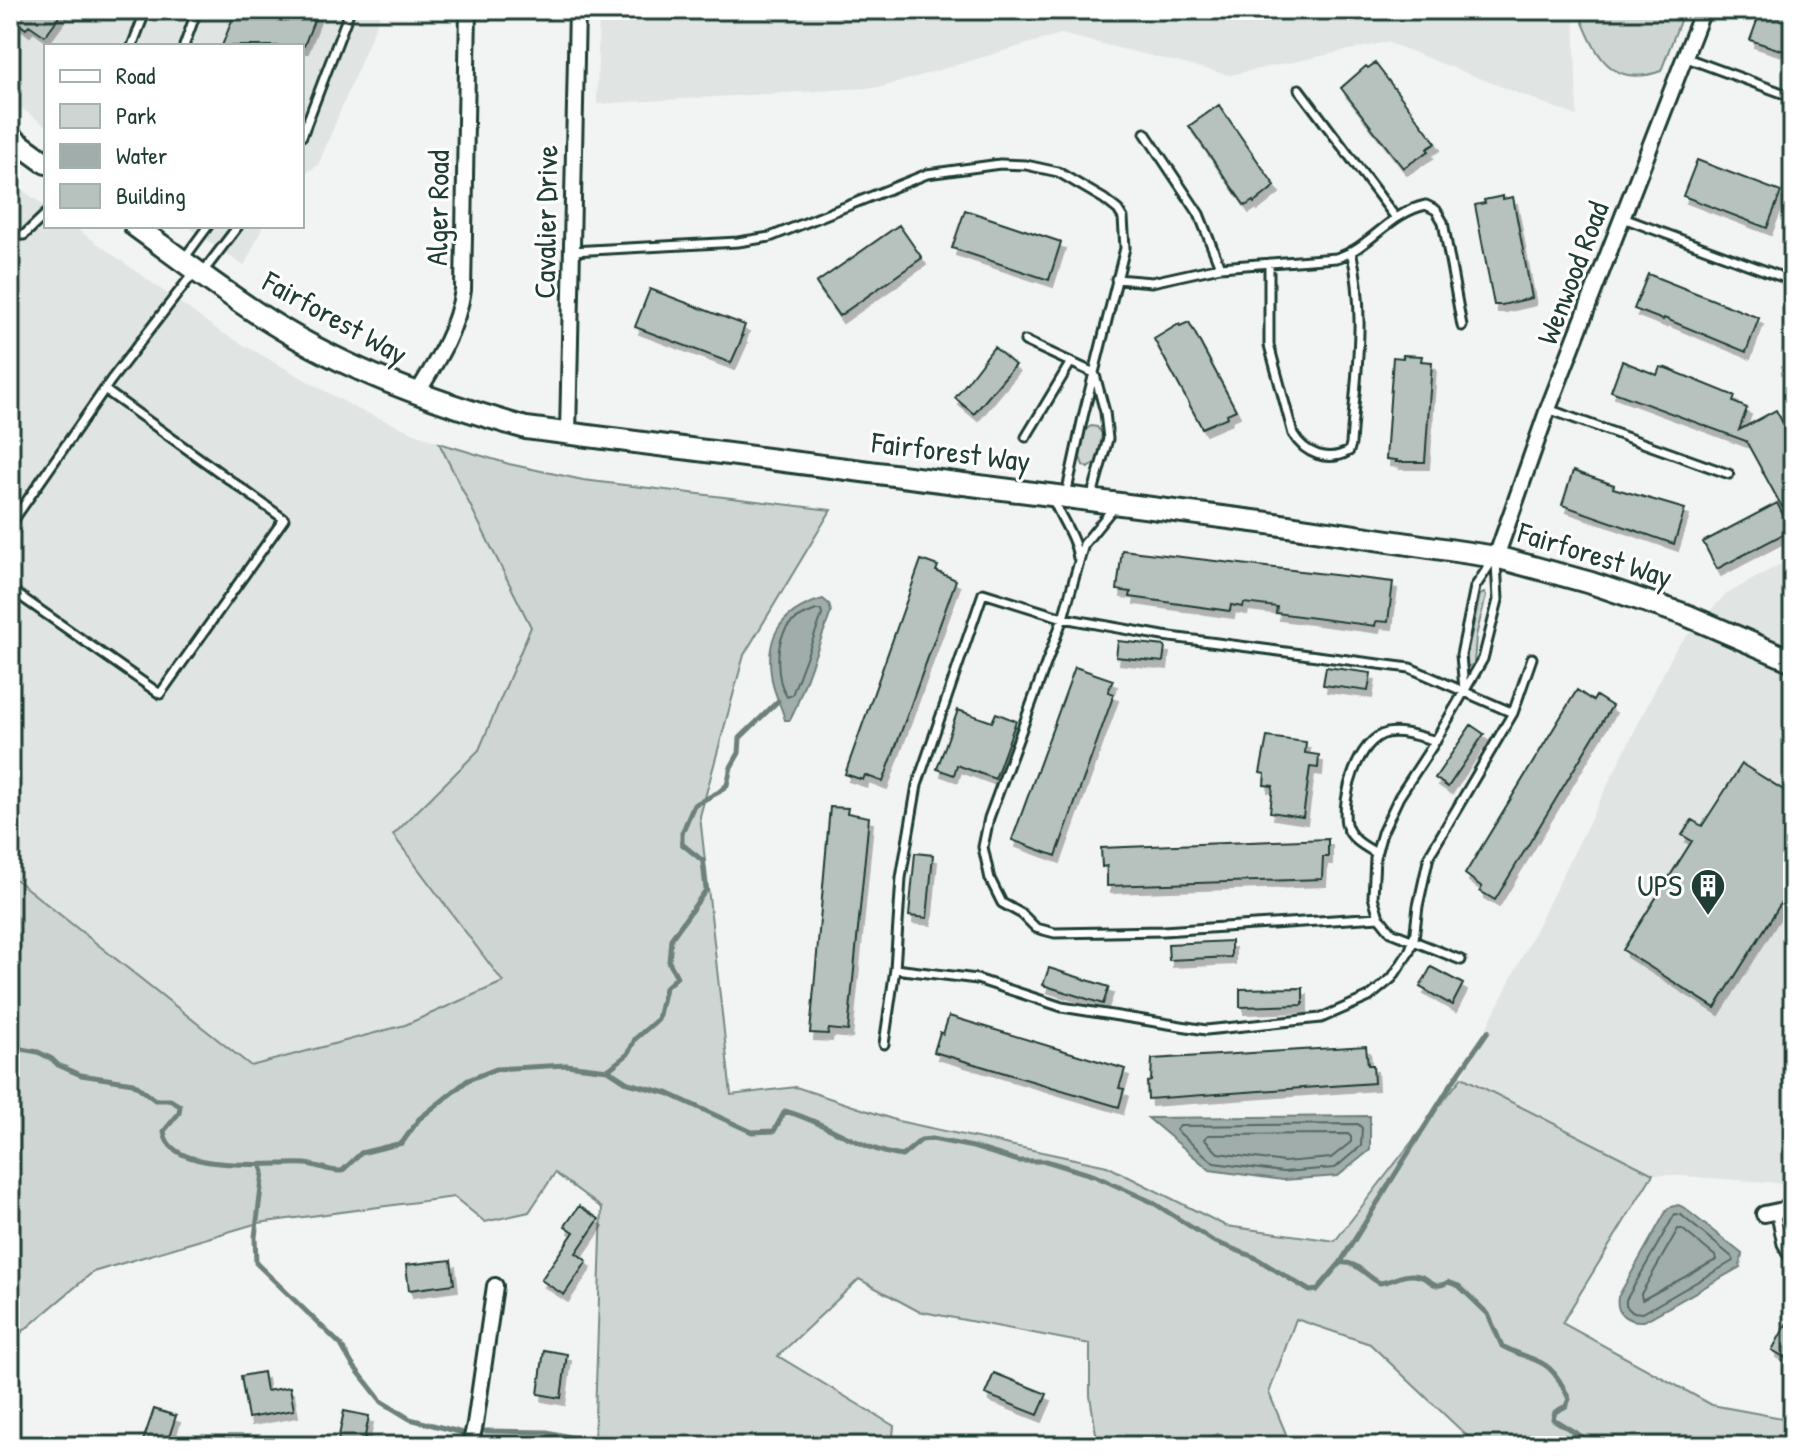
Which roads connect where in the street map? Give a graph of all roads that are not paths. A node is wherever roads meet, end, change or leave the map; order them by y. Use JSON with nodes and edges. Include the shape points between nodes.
{"nodes":[{"id":1,"x":146,"y":10,"type":"edge"},
{"id":2,"x":197,"y":10,"type":"edge"},
{"id":3,"x":350,"y":10,"type":"edge"},
{"id":4,"x":468,"y":10,"type":"edge"},
{"id":5,"x":577,"y":10,"type":"edge"},
{"id":6,"x":1703,"y":10,"type":"edge"},
{"id":7,"x":133,"y":44,"type":"edge"},
{"id":8,"x":185,"y":44,"type":"edge"},
{"id":9,"x":1684,"y":57,"type":"junction"},
{"id":10,"x":1299,"y":89,"type":"dead end"},
{"id":11,"x":1793,"y":97,"type":"edge"},
{"id":12,"x":304,"y":131,"type":"edge"},
{"id":13,"x":1145,"y":133,"type":"dead end"},
{"id":14,"x":10,"y":137,"type":"edge"},
{"id":15,"x":44,"y":162,"type":"edge"},
{"id":16,"x":44,"y":216,"type":"edge"},
{"id":17,"x":1396,"y":218,"type":"junction"},
{"id":18,"x":1623,"y":218,"type":"junction"},
{"id":19,"x":138,"y":228,"type":"edge"},
{"id":20,"x":207,"y":228,"type":"edge"},
{"id":21,"x":236,"y":228,"type":"edge"},
{"id":22,"x":10,"y":235,"type":"edge"},
{"id":23,"x":572,"y":251,"type":"junction"},
{"id":24,"x":1351,"y":251,"type":"junction"},
{"id":25,"x":1269,"y":263,"type":"junction"},
{"id":26,"x":1220,"y":267,"type":"junction"},
{"id":27,"x":194,"y":268,"type":"junction"},
{"id":28,"x":1116,"y":279,"type":"junction"},
{"id":29,"x":1793,"y":281,"type":"edge"},
{"id":30,"x":1462,"y":326,"type":"dead end"},
{"id":31,"x":1025,"y":341,"type":"dead end"},
{"id":32,"x":1071,"y":362,"type":"junction"},
{"id":33,"x":1094,"y":373,"type":"junction"},
{"id":34,"x":105,"y":390,"type":"junction"},
{"id":35,"x":416,"y":395,"type":"junction"},
{"id":36,"x":1548,"y":409,"type":"junction"},
{"id":37,"x":568,"y":434,"type":"junction"},
{"id":38,"x":1026,"y":437,"type":"dead end"},
{"id":39,"x":1729,"y":474,"type":"dead end"},
{"id":40,"x":1059,"y":496,"type":"junction"},
{"id":41,"x":1090,"y":501,"type":"junction"},
{"id":42,"x":1117,"y":504,"type":"junction"},
{"id":43,"x":10,"y":525,"type":"edge"},
{"id":44,"x":1496,"y":557,"type":"junction"},
{"id":45,"x":1078,"y":564,"type":"junction"},
{"id":46,"x":10,"y":589,"type":"edge"},
{"id":47,"x":1063,"y":618,"type":"junction"},
{"id":48,"x":1532,"y":658,"type":"dead end"},
{"id":49,"x":1793,"y":661,"type":"edge"},
{"id":50,"x":1464,"y":691,"type":"junction"},
{"id":51,"x":1513,"y":713,"type":"junction"},
{"id":52,"x":1436,"y":741,"type":"junction"},
{"id":53,"x":1376,"y":853,"type":"junction"},
{"id":54,"x":1379,"y":917,"type":"junction"},
{"id":55,"x":1414,"y":939,"type":"junction"},
{"id":56,"x":1461,"y":960,"type":"dead end"},
{"id":57,"x":895,"y":969,"type":"junction"},
{"id":58,"x":884,"y":1044,"type":"dead end"},
{"id":59,"x":1793,"y":1208,"type":"edge"},
{"id":60,"x":1770,"y":1212,"type":"joint"},
{"id":61,"x":1793,"y":1264,"type":"edge"},
{"id":62,"x":495,"y":1286,"type":"dead end"},
{"id":63,"x":470,"y":1446,"type":"edge"}],
"edges":[{"from":1,"to":7,"type":"lane"},
{"from":2,"to":8,"type":"lane"},
{"from":3,"to":12,"type":"lane"},
{"from":4,"to":35,"type":"street","name":"Alger Road","via":[[460,313]]},
{"from":5,"to":23,"type":"street","name":"Cavalier Drive"},
{"from":6,"to":9,"type":"street","name":"Wenwood Road"},
{"from":9,"to":11,"type":"lane"},
{"from":9,"to":18,"type":"street","name":"Wenwood Road"},
{"from":10,"to":17,"type":"lane"},
{"from":13,"to":26,"type":"lane","via":[[1199,214]]},
{"from":14,"to":15,"type":"main road"},
{"from":16,"to":22,"type":"lane","via":[[24,235]]},
{"from":17,"to":24,"type":"lane"},
{"from":17,"to":30,"type":"lane","via":[[1426,205],[1440,215]]},
{"from":18,"to":29,"type":"lane"},
{"from":18,"to":36,"type":"street","name":"Wenwood Road"},
{"from":19,"to":27,"type":"main road","name":"Fairforest Way"},
{"from":20,"to":27,"type":"lane"},
{"from":21,"to":27,"type":"lane"},
{"from":23,"to":28,"type":"lane","via":[[770,237],[927,174],[1026,165],[1058,172],[1118,210],[1126,233]]},
{"from":23,"to":37,"type":"street","name":"Cavalier Drive"},
{"from":24,"to":25,"type":"lane","via":[[1336,258]]},
{"from":24,"to":25,"type":"lane","via":[[1358,291],[1357,344],[1351,444],[1339,456],[1312,453],[1293,434],[1269,345]]},
{"from":25,"to":26,"type":"lane"},
{"from":26,"to":28,"type":"lane","via":[[1152,282]]},
{"from":27,"to":34,"type":"lane"},
{"from":27,"to":35,"type":"main road","name":"Fairforest Way","via":[[268,321]]},
{"from":28,"to":33,"type":"lane"},
{"from":31,"to":32,"type":"lane"},
{"from":32,"to":33,"type":"lane"},
{"from":32,"to":38,"type":"lane"},
{"from":33,"to":40,"type":"lane"},
{"from":33,"to":41,"type":"lane","via":[[1108,439]]},
{"from":34,"to":43,"type":"lane"},
{"from":34,"to":46,"type":"lane","via":[[284,519],[160,694]]},
{"from":35,"to":37,"type":"main road","name":"Fairforest Way","via":[[526,428]]},
{"from":36,"to":39,"type":"lane"},
{"from":36,"to":44,"type":"street","name":"Wenwood Road"},
{"from":37,"to":40,"type":"main road","name":"Fairforest Way"},
{"from":40,"to":41,"type":"main road","name":"Fairforest Way"},
{"from":40,"to":45,"type":"lane","via":[[1060,518],[1076,547]]},
{"from":41,"to":42,"type":"main road","name":"Fairforest Way"},
{"from":42,"to":44,"type":"main road","name":"Fairforest Way"},
{"from":42,"to":45,"type":"lane","via":[[1084,544]]},
{"from":44,"to":49,"type":"main road","name":"Fairforest Way","via":[[1686,615]]},
{"from":44,"to":50,"type":"lane","via":[[1498,600],[1483,659]]},
{"from":44,"to":50,"type":"lane","via":[[1475,587],[1461,655]]},
{"from":45,"to":47,"type":"lane"},
{"from":47,"to":50,"type":"lane","via":[[1410,668]]},
{"from":47,"to":54,"type":"lane","via":[[989,818],[983,847],[1002,903],[1036,928],[1055,933]]},
{"from":47,"to":57,"type":"lane","via":[[983,593],[917,785],[901,878]]},
{"from":48,"to":51,"type":"lane"},
{"from":50,"to":51,"type":"lane"},
{"from":50,"to":52,"type":"lane"},
{"from":51,"to":55,"type":"lane","via":[[1429,856]]},
{"from":52,"to":53,"type":"lane","via":[[1399,797]]},
{"from":52,"to":53,"type":"lane","via":[[1386,733],[1371,742],[1352,774],[1345,799],[1346,826],[1356,842]]},
{"from":53,"to":54,"type":"lane","via":[[1373,897]]},
{"from":54,"to":55,"type":"lane","via":[[1391,932]]},
{"from":55,"to":56,"type":"lane"},
{"from":55,"to":57,"type":"lane","via":[[1392,978],[1369,997],[1321,1018],[1206,1030],[1062,1007],[977,979]]},
{"from":57,"to":58,"type":"lane"},
{"from":59,"to":60,"type":"street"},
{"from":60,"to":61,"type":"lane"},
{"from":62,"to":63,"type":"street"}]}
